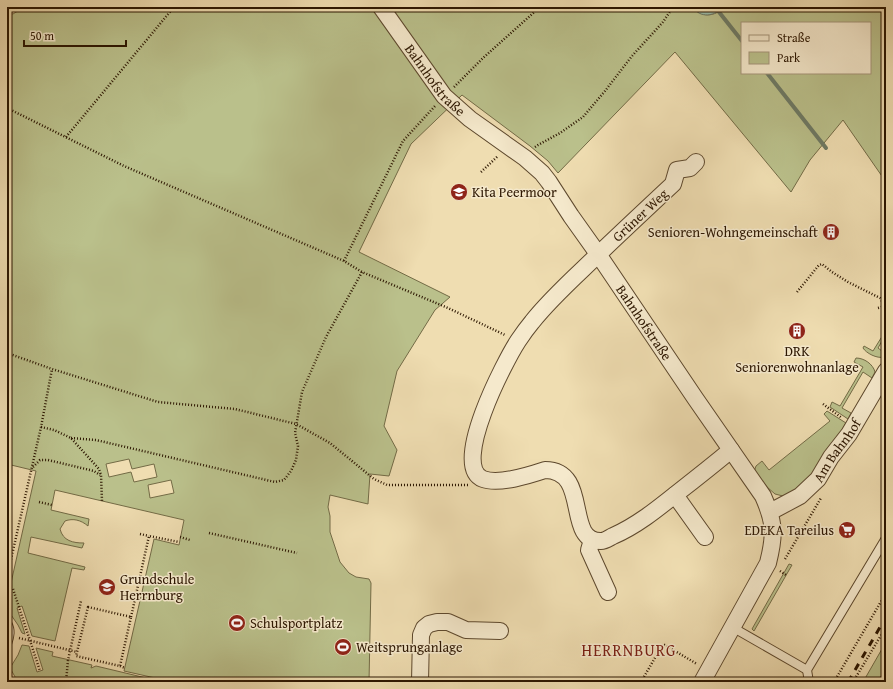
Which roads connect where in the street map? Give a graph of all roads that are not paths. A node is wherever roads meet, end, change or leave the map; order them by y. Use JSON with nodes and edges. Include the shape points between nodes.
{"nodes":[{"id":1,"x":381,"y":7,"type":"edge"},
{"id":2,"x":696,"y":162,"type":"dead end"},
{"id":3,"x":598,"y":254,"type":"junction"},
{"id":4,"x":886,"y":372,"type":"edge"},
{"id":5,"x":731,"y":450,"type":"junction"},
{"id":6,"x":675,"y":495,"type":"junction"},
{"id":7,"x":770,"y":512,"type":"junction"},
{"id":8,"x":705,"y":537,"type":"dead end"},
{"id":9,"x":886,"y":538,"type":"edge"},
{"id":10,"x":592,"y":540,"type":"junction"},
{"id":11,"x":608,"y":592,"type":"dead end"},
{"id":12,"x":7,"y":623,"type":"edge"},
{"id":13,"x":732,"y":628,"type":"junction"},
{"id":14,"x":500,"y":631,"type":"dead end"},
{"id":15,"x":11,"y":639,"type":"edge"},
{"id":16,"x":806,"y":670,"type":"junction"},
{"id":17,"x":705,"y":677,"type":"edge"},
{"id":18,"x":420,"y":682,"type":"edge"},
{"id":19,"x":809,"y":682,"type":"edge"}],
"edges":[{"from":1,"to":3,"type":"street","name":"Bahnhofstraße","via":[[444,96],[470,119],[542,173]]},
{"from":2,"to":3,"type":"street","name":"Grüner Weg","via":[[690,168],[677,170],[673,184]]},
{"from":3,"to":5,"type":"street","name":"Bahnhofstraße"},
{"from":3,"to":10,"type":"street","via":[[549,302],[518,342],[497,379],[485,408],[476,435],[473,465],[477,475],[483,479],[496,481],[545,470],[561,473],[569,481],[582,528]]},
{"from":4,"to":7,"type":"street","name":"Am Bahnhof","via":[[855,426],[818,479],[800,496]]},
{"from":5,"to":6,"type":"street"},
{"from":5,"to":7,"type":"street","name":"Bahnhofstraße","via":[[763,496]]},
{"from":6,"to":8,"type":"street"},
{"from":6,"to":10,"type":"street","via":[[625,531],[602,541]]},
{"from":7,"to":13,"type":"street","name":"Bahnhofstraße","via":[[774,531],[768,563]]},
{"from":9,"to":16,"type":"lane"},
{"from":10,"to":11,"type":"street","via":[[589,550]]},
{"from":12,"to":15,"type":"lane"},
{"from":13,"to":16,"type":"lane"},
{"from":13,"to":17,"type":"street","name":"Bahnhofstraße"},
{"from":14,"to":18,"type":"street","via":[[466,630],[448,622],[429,624],[421,635]]},
{"from":16,"to":19,"type":"lane"}]}
